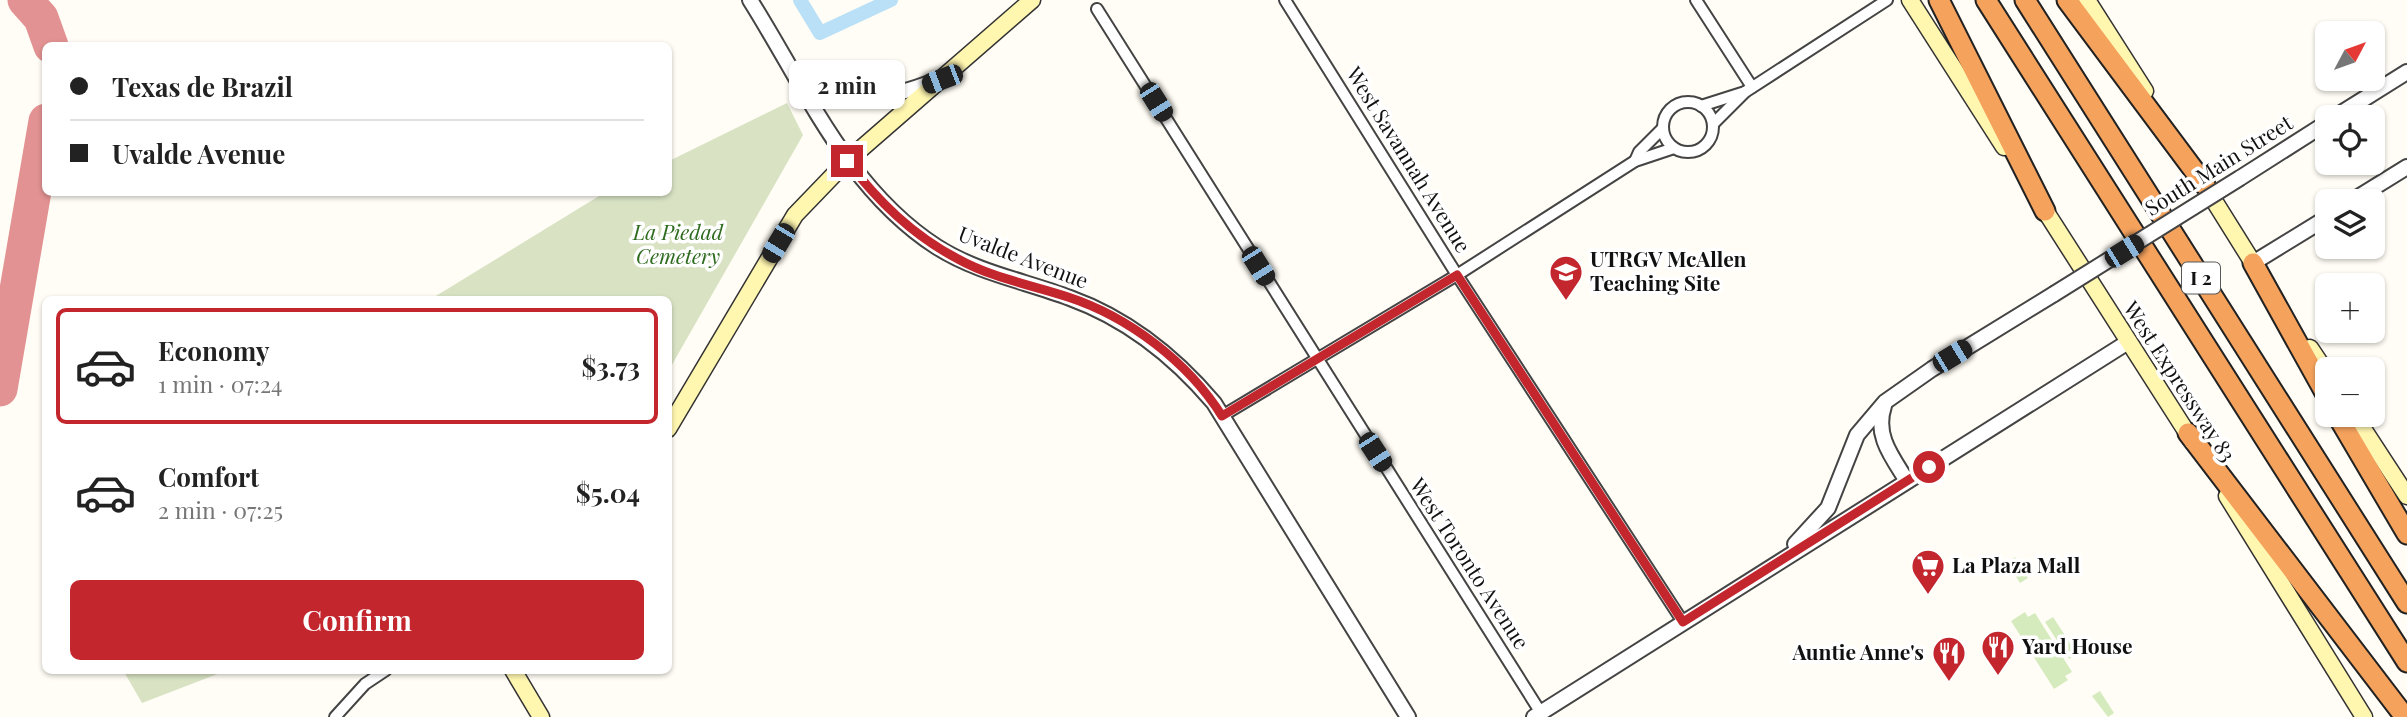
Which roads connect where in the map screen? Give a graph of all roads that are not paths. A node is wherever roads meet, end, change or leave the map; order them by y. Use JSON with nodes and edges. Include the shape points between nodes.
{"nodes":[{"id":1,"x":750,"y":0,"type":"edge"},
{"id":2,"x":1032,"y":0,"type":"edge"},
{"id":3,"x":1285,"y":0,"type":"edge"},
{"id":4,"x":1696,"y":0,"type":"edge"},
{"id":5,"x":1887,"y":0,"type":"edge"},
{"id":6,"x":1910,"y":0,"type":"edge"},
{"id":7,"x":1939,"y":0,"type":"edge"},
{"id":8,"x":1986,"y":0,"type":"edge"},
{"id":9,"x":2025,"y":0,"type":"edge"},
{"id":10,"x":2067,"y":0,"type":"edge"},
{"id":11,"x":2087,"y":0,"type":"edge"},
{"id":12,"x":1097,"y":9,"type":"dead end"},
{"id":13,"x":791,"y":67,"type":"junction"},
{"id":14,"x":2407,"y":72,"type":"edge"},
{"id":15,"x":942,"y":79,"type":"junction"},
{"id":16,"x":1749,"y":90,"type":"junction"},
{"id":17,"x":2355,"y":105,"type":"edge"},
{"id":18,"x":1701,"y":106,"type":"junction"},
{"id":19,"x":1713,"y":124,"type":"junction"},
{"id":20,"x":1663,"y":128,"type":"junction"},
{"id":21,"x":2315,"y":130,"type":"edge"},
{"id":22,"x":1674,"y":148,"type":"junction"},
{"id":23,"x":1635,"y":160,"type":"junction"},
{"id":24,"x":847,"y":161,"type":"junction"},
{"id":25,"x":2407,"y":167,"type":"edge"},
{"id":26,"x":2205,"y":185,"type":"junction"},
{"id":27,"x":2371,"y":189,"type":"edge"},
{"id":28,"x":2045,"y":211,"type":"junction"},
{"id":29,"x":2315,"y":225,"type":"edge"},
{"id":30,"x":2253,"y":263,"type":"junction"},
{"id":31,"x":1457,"y":275,"type":"junction"},
{"id":32,"x":2128,"y":342,"type":"junction"},
{"id":33,"x":2316,"y":357,"type":"edge"},
{"id":34,"x":1316,"y":359,"type":"junction"},
{"id":35,"x":2315,"y":375,"type":"edge"},
{"id":36,"x":1885,"y":402,"type":"junction"},
{"id":37,"x":1222,"y":416,"type":"junction"},
{"id":38,"x":672,"y":422,"type":"edge"},
{"id":39,"x":2344,"y":427,"type":"edge"},
{"id":40,"x":2362,"y":427,"type":"edge"},
{"id":41,"x":2188,"y":433,"type":"junction"},
{"id":42,"x":1907,"y":481,"type":"junction"},
{"id":43,"x":2407,"y":496,"type":"edge"},
{"id":44,"x":2407,"y":534,"type":"edge"},
{"id":45,"x":1768,"y":568,"type":"junction"},
{"id":46,"x":2407,"y":603,"type":"edge"},
{"id":47,"x":1683,"y":622,"type":"junction"},
{"id":48,"x":2407,"y":662,"type":"edge"},
{"id":49,"x":380,"y":674,"type":"edge"},
{"id":50,"x":515,"y":674,"type":"edge"},
{"id":51,"x":1537,"y":715,"type":"edge"},
{"id":52,"x":335,"y":717,"type":"edge"},
{"id":53,"x":541,"y":717,"type":"edge"},
{"id":54,"x":1408,"y":717,"type":"edge"},
{"id":55,"x":2364,"y":717,"type":"edge"},
{"id":56,"x":2405,"y":717,"type":"edge"}],
"edges":[{"from":1,"to":13,"type":"street","name":"Uvalde Avenue"},
{"from":2,"to":15,"type":"main road"},
{"from":3,"to":31,"type":"street","name":"West Savannah Avenue"},
{"from":4,"to":16,"type":"street"},
{"from":5,"to":16,"type":"street"},
{"from":6,"to":28,"type":"main road","name":"West Expressway 83"},
{"from":7,"to":28,"type":"highway"},
{"from":8,"to":48,"type":"highway","number":"I 2"},
{"from":9,"to":46,"type":"highway","number":"I 2"},
{"from":10,"to":26,"type":"highway"},
{"from":11,"to":26,"type":"main road"},
{"from":12,"to":34,"type":"street","name":"West Toronto Avenue"},
{"from":13,"to":15,"type":"street","via":[[815,84],[874,99]]},
{"from":13,"to":24,"type":"street","name":"Uvalde Avenue"},
{"from":14,"to":17,"type":"street"},
{"from":15,"to":24,"type":"main road"},
{"from":16,"to":18,"type":"street"},
{"from":16,"to":19,"type":"street"},
{"from":18,"to":19,"type":"street"},
{"from":18,"to":20,"type":"street","via":[[1691,102],[1676,105]]},
{"from":19,"to":22,"type":"street","via":[[1712,137],[1701,149],[1685,153]]},
{"from":20,"to":22,"type":"street"},
{"from":20,"to":23,"type":"street"},
{"from":21,"to":36,"type":"street","name":"South Main Street","bridge":true},
{"from":22,"to":23,"type":"street"},
{"from":23,"to":31,"type":"street"},
{"from":24,"to":37,"type":"street","name":"Uvalde Avenue","via":[[897,218],[959,260],[1069,297],[1148,340],[1194,380]]},
{"from":24,"to":38,"type":"main road","via":[[794,215]]},
{"from":25,"to":27,"type":"street"},
{"from":26,"to":30,"type":"main road"},
{"from":28,"to":32,"type":"main road","name":"West Expressway 83"},
{"from":29,"to":30,"type":"street"},
{"from":30,"to":33,"type":"main road"},
{"from":30,"to":35,"type":"highway"},
{"from":31,"to":34,"type":"street"},
{"from":31,"to":47,"type":"street","name":"West Savannah Avenue"},
{"from":32,"to":41,"type":"main road","name":"West Expressway 83"},
{"from":32,"to":42,"type":"street","name":"South Main Street"},
{"from":34,"to":37,"type":"street"},
{"from":34,"to":51,"type":"street","name":"West Toronto Avenue"},
{"from":36,"to":42,"type":"street","via":[[1879,421],[1881,435]]},
{"from":36,"to":45,"type":"street","name":"South Main Street","via":[[1857,435],[1828,508],[1814,527]]},
{"from":37,"to":54,"type":"street","name":"Uvalde Avenue"},
{"from":39,"to":44,"type":"highway"},
{"from":40,"to":43,"type":"main road"},
{"from":41,"to":55,"type":"main road","name":"West Expressway 83"},
{"from":41,"to":56,"type":"highway"},
{"from":42,"to":45,"type":"street","name":"South Main Street"},
{"from":45,"to":47,"type":"street","name":"South Main Street"},
{"from":47,"to":51,"type":"street","name":"South Main Street"},
{"from":49,"to":52,"type":"street"},
{"from":50,"to":53,"type":"main road"}]}
